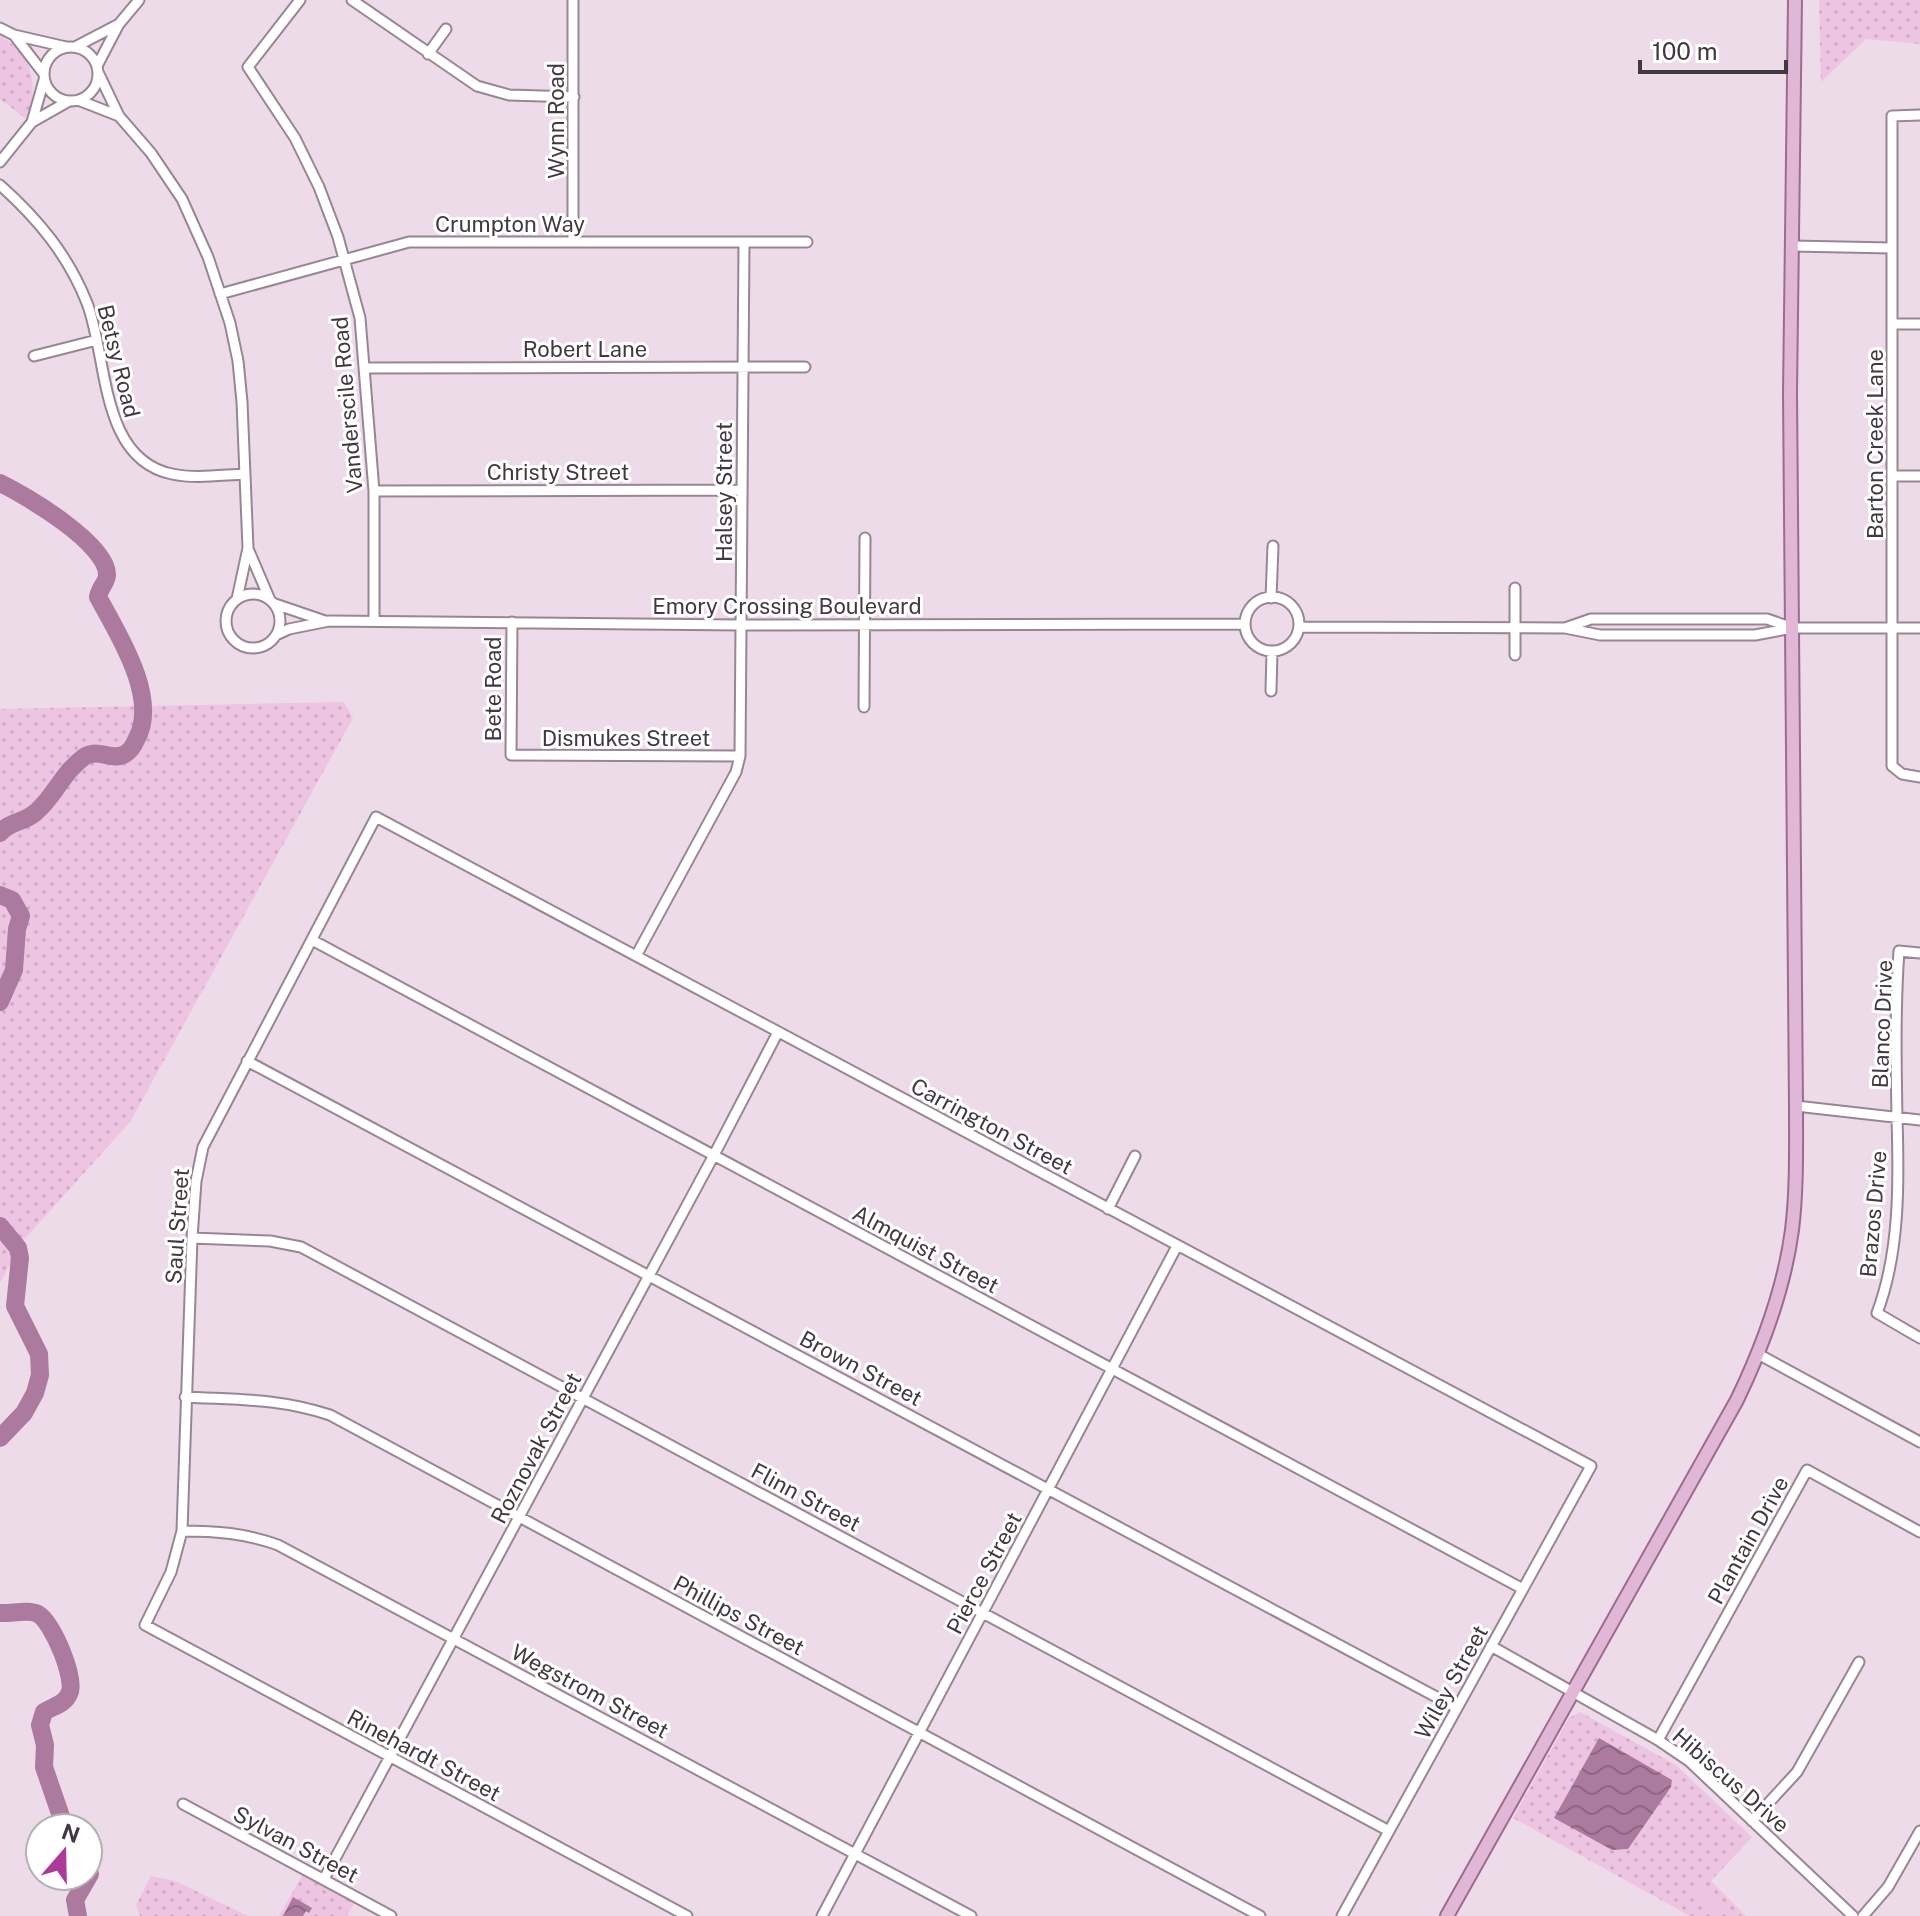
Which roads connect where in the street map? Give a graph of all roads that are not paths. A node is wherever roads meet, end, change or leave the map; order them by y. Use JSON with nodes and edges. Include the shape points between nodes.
{"nodes":[{"id":1,"x":139,"y":0,"type":"edge"},
{"id":2,"x":300,"y":0,"type":"edge"},
{"id":3,"x":352,"y":0,"type":"edge"},
{"id":4,"x":573,"y":0,"type":"edge"},
{"id":5,"x":1795,"y":0,"type":"edge"},
{"id":6,"x":119,"y":24,"type":"junction"},
{"id":7,"x":0,"y":28,"type":"edge"},
{"id":8,"x":446,"y":29,"type":"dead end"},
{"id":9,"x":14,"y":35,"type":"junction"},
{"id":10,"x":71,"y":47,"type":"junction"},
{"id":11,"x":428,"y":54,"type":"junction"},
{"id":12,"x":98,"y":69,"type":"junction"},
{"id":13,"x":44,"y":75,"type":"junction"},
{"id":14,"x":574,"y":97,"type":"junction"},
{"id":15,"x":73,"y":100,"type":"junction"},
{"id":16,"x":1920,"y":115,"type":"edge"},
{"id":17,"x":119,"y":116,"type":"junction"},
{"id":18,"x":32,"y":122,"type":"junction"},
{"id":19,"x":0,"y":162,"type":"edge"},
{"id":20,"x":0,"y":185,"type":"edge"},
{"id":21,"x":573,"y":242,"type":"junction"},
{"id":22,"x":807,"y":242,"type":"dead end"},
{"id":23,"x":744,"y":243,"type":"junction"},
{"id":24,"x":1792,"y":246,"type":"junction"},
{"id":25,"x":1892,"y":248,"type":"junction"},
{"id":26,"x":344,"y":258,"type":"junction"},
{"id":27,"x":220,"y":294,"type":"junction"},
{"id":28,"x":1893,"y":324,"type":"junction"},
{"id":29,"x":1920,"y":324,"type":"edge"},
{"id":30,"x":97,"y":340,"type":"junction"},
{"id":31,"x":34,"y":356,"type":"dead end"},
{"id":32,"x":743,"y":367,"type":"junction"},
{"id":33,"x":805,"y":367,"type":"dead end"},
{"id":34,"x":365,"y":368,"type":"junction"},
{"id":35,"x":245,"y":474,"type":"junction"},
{"id":36,"x":1893,"y":476,"type":"junction"},
{"id":37,"x":1920,"y":476,"type":"edge"},
{"id":38,"x":742,"y":490,"type":"junction"},
{"id":39,"x":374,"y":491,"type":"junction"},
{"id":40,"x":865,"y":538,"type":"dead end"},
{"id":41,"x":1273,"y":546,"type":"dead end"},
{"id":42,"x":248,"y":548,"type":"junction"},
{"id":43,"x":1515,"y":588,"type":"dead end"},
{"id":44,"x":1271,"y":598,"type":"junction"},
{"id":45,"x":237,"y":599,"type":"junction"},
{"id":46,"x":272,"y":602,"type":"junction"},
{"id":47,"x":329,"y":621,"type":"junction"},
{"id":48,"x":374,"y":621,"type":"junction"},
{"id":49,"x":512,"y":622,"type":"junction"},
{"id":50,"x":865,"y":624,"type":"junction"},
{"id":51,"x":1245,"y":624,"type":"junction"},
{"id":52,"x":741,"y":625,"type":"junction"},
{"id":53,"x":1299,"y":627,"type":"junction"},
{"id":54,"x":1515,"y":627,"type":"junction"},
{"id":55,"x":1565,"y":628,"type":"junction"},
{"id":56,"x":1793,"y":628,"type":"junction"},
{"id":57,"x":1892,"y":628,"type":"junction"},
{"id":58,"x":1920,"y":628,"type":"edge"},
{"id":59,"x":276,"y":635,"type":"junction"},
{"id":60,"x":1272,"y":651,"type":"junction"},
{"id":61,"x":1515,"y":655,"type":"dead end"},
{"id":62,"x":1271,"y":691,"type":"dead end"},
{"id":63,"x":864,"y":707,"type":"dead end"},
{"id":64,"x":511,"y":755,"type":"joint"},
{"id":65,"x":740,"y":756,"type":"junction"},
{"id":66,"x":1920,"y":777,"type":"edge"},
{"id":67,"x":376,"y":817,"type":"joint"},
{"id":68,"x":312,"y":940,"type":"junction"},
{"id":69,"x":1920,"y":953,"type":"edge"},
{"id":70,"x":636,"y":956,"type":"junction"},
{"id":71,"x":778,"y":1032,"type":"junction"},
{"id":72,"x":247,"y":1061,"type":"junction"},
{"id":73,"x":1796,"y":1106,"type":"junction"},
{"id":74,"x":1897,"y":1115,"type":"junction"},
{"id":75,"x":1920,"y":1120,"type":"edge"},
{"id":76,"x":714,"y":1155,"type":"junction"},
{"id":77,"x":1135,"y":1156,"type":"dead end"},
{"id":78,"x":1108,"y":1209,"type":"junction"},
{"id":79,"x":192,"y":1238,"type":"junction"},
{"id":80,"x":1177,"y":1246,"type":"junction"},
{"id":81,"x":648,"y":1277,"type":"junction"},
{"id":82,"x":1920,"y":1338,"type":"edge"},
{"id":83,"x":1758,"y":1354,"type":"junction"},
{"id":84,"x":1112,"y":1369,"type":"junction"},
{"id":85,"x":185,"y":1397,"type":"junction"},
{"id":86,"x":583,"y":1398,"type":"junction"},
{"id":87,"x":1920,"y":1442,"type":"edge"},
{"id":88,"x":1591,"y":1466,"type":"joint"},
{"id":89,"x":1049,"y":1488,"type":"junction"},
{"id":90,"x":519,"y":1518,"type":"junction"},
{"id":91,"x":182,"y":1531,"type":"junction"},
{"id":92,"x":1920,"y":1532,"type":"edge"},
{"id":93,"x":1523,"y":1589,"type":"junction"},
{"id":94,"x":983,"y":1613,"type":"junction"},
{"id":95,"x":145,"y":1625,"type":"joint"},
{"id":96,"x":453,"y":1639,"type":"junction"},
{"id":97,"x":1491,"y":1646,"type":"junction"},
{"id":98,"x":1859,"y":1662,"type":"dead end"},
{"id":99,"x":1571,"y":1691,"type":"junction"},
{"id":100,"x":1457,"y":1708,"type":"junction"},
{"id":101,"x":920,"y":1734,"type":"junction"},
{"id":102,"x":1658,"y":1740,"type":"junction"},
{"id":103,"x":389,"y":1757,"type":"junction"},
{"id":104,"x":183,"y":1804,"type":"dead end"},
{"id":105,"x":1752,"y":1821,"type":"junction"},
{"id":106,"x":1389,"y":1831,"type":"junction"},
{"id":107,"x":1920,"y":1831,"type":"edge"},
{"id":108,"x":856,"y":1854,"type":"junction"},
{"id":109,"x":324,"y":1879,"type":"junction"},
{"id":110,"x":391,"y":1916,"type":"edge"},
{"id":111,"x":687,"y":1916,"type":"edge"},
{"id":112,"x":822,"y":1916,"type":"edge"},
{"id":113,"x":971,"y":1916,"type":"edge"},
{"id":114,"x":1260,"y":1916,"type":"edge"},
{"id":115,"x":1342,"y":1916,"type":"edge"},
{"id":116,"x":1447,"y":1916,"type":"edge"},
{"id":117,"x":1853,"y":1916,"type":"edge"},
{"id":118,"x":1863,"y":1916,"type":"edge"}],
"edges":[{"from":1,"to":6,"type":"street"},
{"from":2,"to":26,"type":"street","name":"Vanderscile Road","via":[[248,67],[295,138]]},
{"from":3,"to":11,"type":"street"},
{"from":4,"to":14,"type":"street","name":"Wynn Road"},
{"from":5,"to":24,"type":"main road"},
{"from":6,"to":10,"type":"street"},
{"from":6,"to":12,"type":"street"},
{"from":7,"to":9,"type":"street"},
{"from":8,"to":11,"type":"street"},
{"from":9,"to":10,"type":"street"},
{"from":9,"to":13,"type":"street"},
{"from":10,"to":12,"type":"street","via":[[89,54]]},
{"from":10,"to":13,"type":"street","via":[[53,54]]},
{"from":11,"to":14,"type":"street","via":[[492,91]]},
{"from":12,"to":15,"type":"street","via":[[93,90]]},
{"from":12,"to":17,"type":"street"},
{"from":13,"to":15,"type":"street","via":[[52,93]]},
{"from":13,"to":18,"type":"street"},
{"from":14,"to":21,"type":"street","name":"Wynn Road"},
{"from":15,"to":17,"type":"street"},
{"from":15,"to":18,"type":"street"},
{"from":16,"to":25,"type":"street","name":"Barton Creek Lane","via":[[1892,116]]},
{"from":17,"to":27,"type":"street","via":[[182,199]]},
{"from":18,"to":19,"type":"street"},
{"from":20,"to":30,"type":"street","name":"Betsy Road","via":[[40,223],[60,251],[87,304]]},
{"from":21,"to":23,"type":"street","name":"Crumpton Way"},
{"from":21,"to":26,"type":"street","name":"Crumpton Way","via":[[409,242]]},
{"from":22,"to":23,"type":"street","name":"Crumpton Way"},
{"from":23,"to":32,"type":"street","name":"Halsey Street"},
{"from":24,"to":25,"type":"street"},
{"from":24,"to":56,"type":"main road"},
{"from":25,"to":28,"type":"street","name":"Barton Creek Lane"},
{"from":26,"to":27,"type":"street","name":"Crumpton Way"},
{"from":26,"to":34,"type":"street","name":"Vanderscile Road","via":[[360,318]]},
{"from":27,"to":35,"type":"street","via":[[238,361]]},
{"from":28,"to":29,"type":"street"},
{"from":28,"to":36,"type":"street","name":"Barton Creek Lane"},
{"from":30,"to":31,"type":"street"},
{"from":30,"to":35,"type":"street","name":"Betsy Road","via":[[117,427],[135,453],[172,474]]},
{"from":32,"to":33,"type":"street","name":"Robert Lane"},
{"from":32,"to":34,"type":"street","name":"Robert Lane"},
{"from":32,"to":38,"type":"street","name":"Halsey Street"},
{"from":34,"to":39,"type":"street","name":"Vanderscile Road"},
{"from":35,"to":42,"type":"street"},
{"from":36,"to":37,"type":"street"},
{"from":36,"to":57,"type":"street","name":"Barton Creek Lane"},
{"from":38,"to":39,"type":"street","name":"Christy Street"},
{"from":38,"to":52,"type":"street","name":"Halsey Street"},
{"from":39,"to":48,"type":"street","name":"Vanderscile Road"},
{"from":40,"to":50,"type":"street"},
{"from":41,"to":44,"type":"street"},
{"from":42,"to":45,"type":"street"},
{"from":42,"to":46,"type":"street"},
{"from":43,"to":54,"type":"street"},
{"from":44,"to":51,"type":"street","via":[[1257,602]]},
{"from":44,"to":53,"type":"street","via":[[1295,610]]},
{"from":45,"to":46,"type":"street","via":[[257,594]]},
{"from":45,"to":59,"type":"street","via":[[226,623],[237,642],[258,647]]},
{"from":46,"to":47,"type":"street"},
{"from":46,"to":59,"type":"street","via":[[280,619]]},
{"from":47,"to":48,"type":"street","name":"Emory Crossing Boulevard"},
{"from":47,"to":59,"type":"street"},
{"from":48,"to":49,"type":"street","name":"Emory Crossing Boulevard"},
{"from":49,"to":52,"type":"street","name":"Emory Crossing Boulevard"},
{"from":49,"to":64,"type":"street","name":"Bete Road"},
{"from":50,"to":51,"type":"street","name":"Emory Crossing Boulevard"},
{"from":50,"to":52,"type":"street","name":"Emory Crossing Boulevard"},
{"from":50,"to":63,"type":"street"},
{"from":51,"to":60,"type":"street","via":[[1251,641]]},
{"from":52,"to":65,"type":"street","name":"Halsey Street"},
{"from":53,"to":54,"type":"street"},
{"from":53,"to":60,"type":"street","via":[[1291,643]]},
{"from":54,"to":55,"type":"street"},
{"from":54,"to":61,"type":"street"},
{"from":55,"to":56,"type":"street","via":[[1600,635],[1766,635]]},
{"from":55,"to":56,"type":"street","via":[[1591,619],[1767,619]]},
{"from":56,"to":57,"type":"street"},
{"from":56,"to":73,"type":"main road"},
{"from":57,"to":58,"type":"street"},
{"from":57,"to":66,"type":"street","name":"Barton Creek Lane","via":[[1892,766]]},
{"from":60,"to":62,"type":"street"},
{"from":64,"to":65,"type":"street","name":"Dismukes Street"},
{"from":65,"to":70,"type":"street","name":"Halsey Street"},
{"from":67,"to":68,"type":"street","name":"Saul Street"},
{"from":67,"to":70,"type":"street","name":"Carrington Street"},
{"from":68,"to":72,"type":"street","name":"Saul Street"},
{"from":68,"to":76,"type":"street","name":"Almquist Street"},
{"from":69,"to":74,"type":"street","name":"Blanco Drive","via":[[1899,951]]},
{"from":70,"to":71,"type":"street","name":"Carrington Street"},
{"from":71,"to":76,"type":"street","name":"Roznovak Street"},
{"from":71,"to":78,"type":"street","name":"Carrington Street"},
{"from":72,"to":79,"type":"street","name":"Saul Street","via":[[203,1147]]},
{"from":72,"to":81,"type":"street","name":"Brown Street"},
{"from":73,"to":74,"type":"street"},
{"from":73,"to":83,"type":"main road","via":[[1792,1231]]},
{"from":74,"to":75,"type":"street"},
{"from":74,"to":82,"type":"street","name":"Brazos Drive","via":[[1893,1237],[1877,1313]]},
{"from":76,"to":81,"type":"street","name":"Roznovak Street"},
{"from":76,"to":84,"type":"street","name":"Almquist Street"},
{"from":77,"to":78,"type":"street"},
{"from":78,"to":80,"type":"street","name":"Carrington Street"},
{"from":79,"to":85,"type":"street","name":"Saul Street"},
{"from":79,"to":86,"type":"street","name":"Flinn Street","via":[[301,1247]]},
{"from":80,"to":84,"type":"street","name":"Pierce Street"},
{"from":80,"to":88,"type":"street","name":"Carrington Street"},
{"from":81,"to":86,"type":"street","name":"Roznovak Street"},
{"from":81,"to":89,"type":"street","name":"Brown Street"},
{"from":83,"to":87,"type":"street"},
{"from":83,"to":99,"type":"main road","via":[[1710,1449]]},
{"from":84,"to":89,"type":"street","name":"Pierce Street"},
{"from":84,"to":93,"type":"street","name":"Almquist Street"},
{"from":85,"to":90,"type":"street","name":"Phillips Street","via":[[262,1399],[330,1415]]},
{"from":85,"to":91,"type":"street","name":"Saul Street"},
{"from":86,"to":90,"type":"street","name":"Roznovak Street"},
{"from":86,"to":94,"type":"street","name":"Flinn Street"},
{"from":88,"to":93,"type":"street","name":"Wiley Street"},
{"from":89,"to":94,"type":"street","name":"Pierce Street"},
{"from":89,"to":100,"type":"street","name":"Brown Street"},
{"from":90,"to":96,"type":"street","name":"Roznovak Street"},
{"from":90,"to":101,"type":"street","name":"Phillips Street"},
{"from":91,"to":95,"type":"street","name":"Saul Street","via":[[171,1572]]},
{"from":91,"to":96,"type":"street","name":"Wegstrom Street","via":[[252,1535],[278,1545]]},
{"from":92,"to":102,"type":"street","name":"Plantain Drive","via":[[1807,1470]]},
{"from":93,"to":97,"type":"street","name":"Wiley Street"},
{"from":94,"to":101,"type":"street","name":"Pierce Street"},
{"from":94,"to":106,"type":"street","name":"Flinn Street"},
{"from":95,"to":103,"type":"street","name":"Rinehardt Street"},
{"from":96,"to":103,"type":"street","name":"Roznovak Street"},
{"from":96,"to":108,"type":"street","name":"Wegstrom Street"},
{"from":97,"to":99,"type":"street","name":"Hibiscus Drive"},
{"from":97,"to":100,"type":"street","name":"Wiley Street"},
{"from":98,"to":105,"type":"street","via":[[1797,1772]]},
{"from":99,"to":102,"type":"street","name":"Hibiscus Drive"},
{"from":99,"to":116,"type":"main road"},
{"from":100,"to":106,"type":"street","name":"Wiley Street"},
{"from":101,"to":108,"type":"street","name":"Pierce Street"},
{"from":101,"to":114,"type":"street","name":"Phillips Street"},
{"from":102,"to":105,"type":"street","name":"Hibiscus Drive","via":[[1689,1761]]},
{"from":103,"to":109,"type":"street","name":"Roznovak Street"},
{"from":103,"to":111,"type":"street","name":"Rinehardt Street"},
{"from":104,"to":109,"type":"street","name":"Sylvan Street"},
{"from":105,"to":117,"type":"street","name":"Hibiscus Drive"},
{"from":106,"to":115,"type":"street","name":"Wiley Street"},
{"from":107,"to":118,"type":"street","via":[[1888,1887]]},
{"from":108,"to":112,"type":"street","name":"Pierce Street"},
{"from":108,"to":113,"type":"street","name":"Wegstrom Street"},
{"from":109,"to":110,"type":"street","name":"Sylvan Street"}]}
